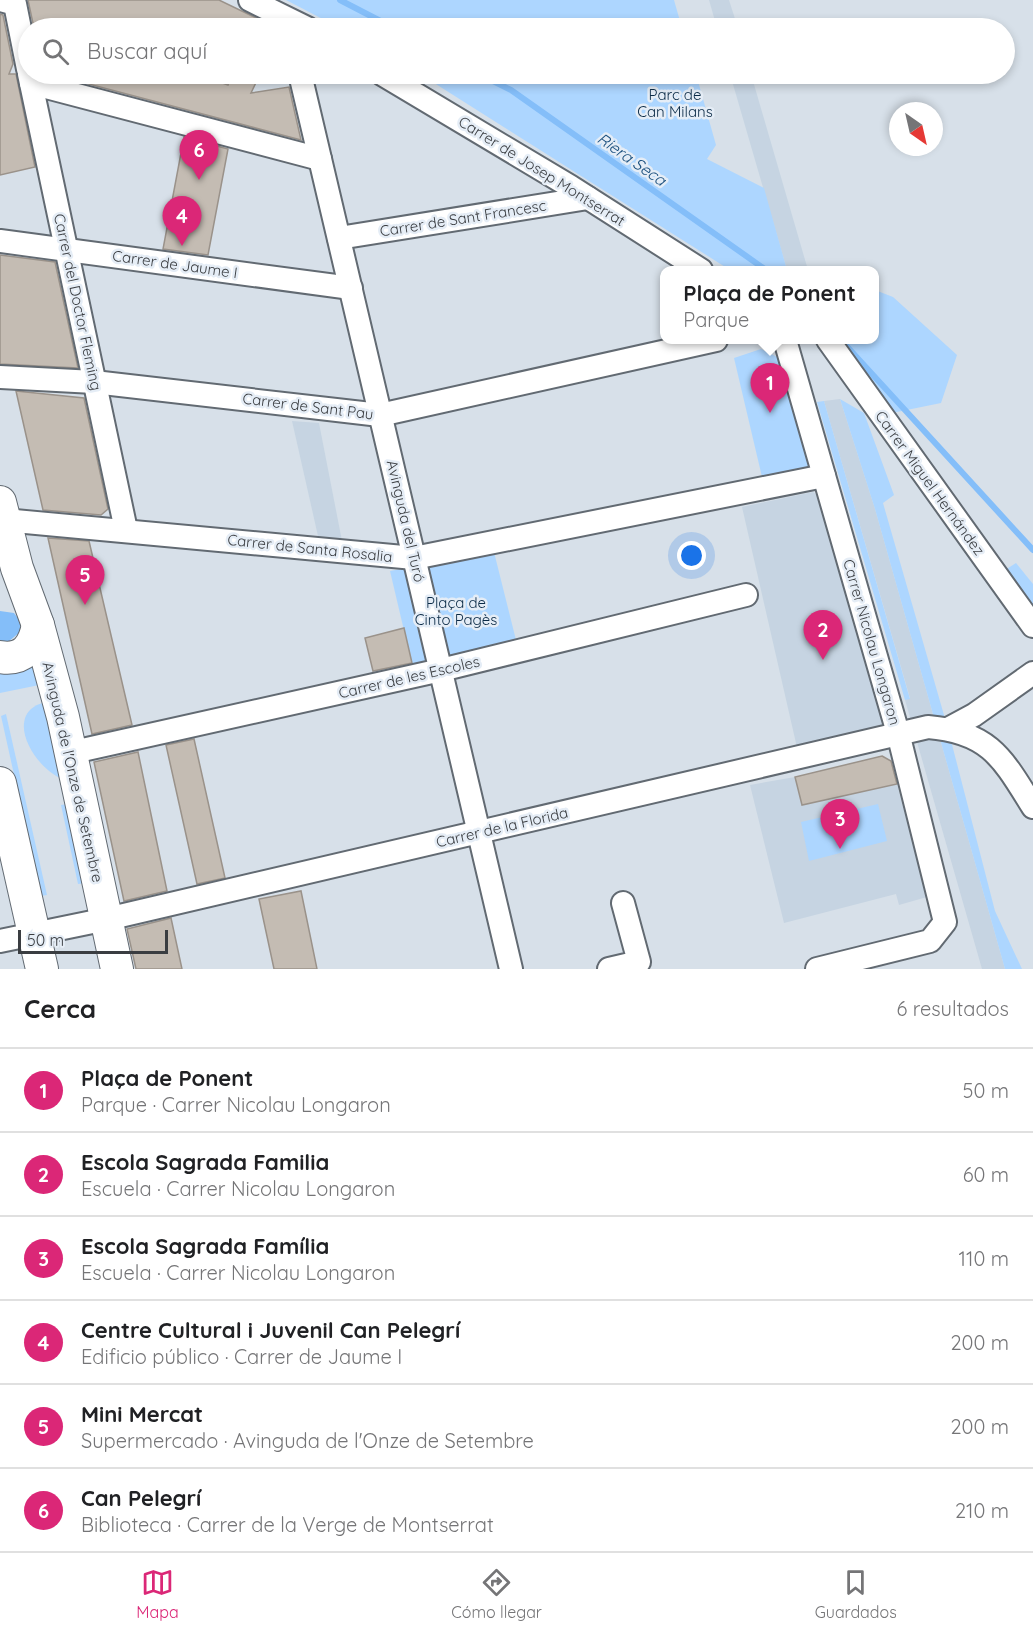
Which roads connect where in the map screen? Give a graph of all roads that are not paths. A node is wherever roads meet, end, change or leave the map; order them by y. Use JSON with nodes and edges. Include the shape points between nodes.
{"nodes":[{"id":1,"x":250,"y":0,"type":"edge"},
{"id":2,"x":8,"y":2,"type":"edge"},
{"id":3,"x":280,"y":18,"type":"edge"},
{"id":4,"x":18,"y":35,"type":"edge"},
{"id":5,"x":32,"y":84,"type":"edge"},
{"id":6,"x":61,"y":84,"type":"edge"},
{"id":7,"x":302,"y":84,"type":"edge"},
{"id":8,"x":399,"y":84,"type":"edge"},
{"id":9,"x":320,"y":159,"type":"junction"},
{"id":10,"x":588,"y":198,"type":"junction"},
{"id":11,"x":339,"y":238,"type":"junction"},
{"id":12,"x":0,"y":241,"type":"edge"},
{"id":13,"x":66,"y":249,"type":"junction"},
{"id":14,"x":695,"y":266,"type":"edge"},
{"id":15,"x":351,"y":288,"type":"junction"},
{"id":16,"x":694,"y":344,"type":"edge"},
{"id":17,"x":786,"y":344,"type":"edge"},
{"id":18,"x":832,"y":344,"type":"edge"},
{"id":19,"x":0,"y":377,"type":"edge"},
{"id":20,"x":94,"y":382,"type":"junction"},
{"id":21,"x":380,"y":414,"type":"junction"},
{"id":22,"x":825,"y":476,"type":"junction"},
{"id":23,"x":3,"y":517,"type":"edge"},
{"id":24,"x":126,"y":530,"type":"junction"},
{"id":25,"x":414,"y":558,"type":"junction"},
{"id":26,"x":0,"y":579,"type":"edge"},
{"id":27,"x":0,"y":593,"type":"edge"},
{"id":28,"x":746,"y":595,"type":"dead end"},
{"id":29,"x":36,"y":618,"type":"junction"},
{"id":30,"x":1033,"y":626,"type":"edge"},
{"id":31,"x":0,"y":657,"type":"edge"},
{"id":32,"x":441,"y":670,"type":"junction"},
{"id":33,"x":1033,"y":674,"type":"edge"},
{"id":34,"x":948,"y":729,"type":"junction"},
{"id":35,"x":898,"y":733,"type":"junction"},
{"id":36,"x":69,"y":753,"type":"junction"},
{"id":37,"x":0,"y":783,"type":"edge"},
{"id":38,"x":1033,"y":807,"type":"edge"},
{"id":39,"x":479,"y":832,"type":"junction"},
{"id":40,"x":623,"y":903,"type":"dead end"},
{"id":41,"x":107,"y":919,"type":"junction"},
{"id":42,"x":33,"y":933,"type":"junction"},
{"id":43,"x":0,"y":941,"type":"edge"},
{"id":44,"x":42,"y":969,"type":"edge"},
{"id":45,"x":117,"y":969,"type":"edge"},
{"id":46,"x":511,"y":969,"type":"edge"},
{"id":47,"x":609,"y":969,"type":"edge"},
{"id":48,"x":816,"y":969,"type":"edge"}],
"edges":[{"from":1,"to":3,"type":"street"},
{"from":2,"to":4,"type":"street","name":"Carrer del Doctor Fleming"},
{"from":5,"to":13,"type":"street","name":"Carrer del Doctor Fleming"},
{"from":6,"to":9,"type":"street"},
{"from":7,"to":9,"type":"street","name":"Avinguda del Turó"},
{"from":8,"to":10,"type":"street","name":"Carrer de Josep Montserrat"},
{"from":9,"to":11,"type":"street","name":"Avinguda del Turó"},
{"from":10,"to":11,"type":"street","name":"Carrer de Sant Francesc"},
{"from":10,"to":14,"type":"street","name":"Carrer de Josep Montserrat"},
{"from":11,"to":15,"type":"street","name":"Avinguda del Turó"},
{"from":12,"to":13,"type":"street","name":"Carrer de Jaume I"},
{"from":13,"to":15,"type":"street","name":"Carrer de Jaume I"},
{"from":13,"to":20,"type":"street","name":"Carrer del Doctor Fleming"},
{"from":15,"to":21,"type":"street","name":"Avinguda del Turó"},
{"from":16,"to":21,"type":"street","name":"Carrer de Sant Pau"},
{"from":17,"to":22,"type":"street","name":"Carrer Nicolau Longaron"},
{"from":18,"to":30,"type":"street","name":"Carrer Miguel Hernández"},
{"from":19,"to":20,"type":"street","name":"Carrer de Sant Pau"},
{"from":20,"to":21,"type":"street","name":"Carrer de Sant Pau"},
{"from":20,"to":24,"type":"street","name":"Carrer del Doctor Fleming"},
{"from":21,"to":25,"type":"street","name":"Avinguda del Turó"},
{"from":22,"to":25,"type":"street","name":"Carrer de Santa Rosalia"},
{"from":22,"to":35,"type":"street","name":"Carrer Nicolau Longaron"},
{"from":23,"to":24,"type":"street","name":"Carrer de Santa Rosalia"},
{"from":23,"to":26,"type":"main road","via":[[7,550]]},
{"from":23,"to":29,"type":"main road","name":"Avinguda de l'Onze de Setembre"},
{"from":24,"to":25,"type":"street","name":"Carrer de Santa Rosalia"},
{"from":25,"to":32,"type":"street","name":"Avinguda del Turó"},
{"from":27,"to":29,"type":"main road","via":[[14,595]]},
{"from":28,"to":32,"type":"street","name":"Carrer de les Escoles"},
{"from":29,"to":31,"type":"main road","via":[[35,641],[30,649],[18,656]]},
{"from":29,"to":36,"type":"main road","name":"Avinguda de l'Onze de Setembre"},
{"from":32,"to":36,"type":"street","name":"Carrer de les Escoles"},
{"from":32,"to":39,"type":"street","name":"Avinguda del Turó"},
{"from":33,"to":34,"type":"street"},
{"from":34,"to":35,"type":"street","name":"Carrer de la Florida","via":[[928,727]]},
{"from":34,"to":38,"type":"street","via":[[985,744],[1001,757]]},
{"from":35,"to":39,"type":"street","name":"Carrer de la Florida"},
{"from":35,"to":48,"type":"street","name":"Carrer Nicolau Longaron","via":[[945,922],[930,941]]},
{"from":36,"to":41,"type":"main road","name":"Avinguda de l'Onze de Setembre"},
{"from":37,"to":42,"type":"main road"},
{"from":39,"to":41,"type":"street","name":"Carrer de la Florida"},
{"from":39,"to":46,"type":"street","name":"Avinguda del Turó"},
{"from":40,"to":47,"type":"street","via":[[639,962]]},
{"from":41,"to":42,"type":"street"},
{"from":41,"to":45,"type":"main road","name":"Avinguda de l'Onze de Setembre"},
{"from":42,"to":43,"type":"street"},
{"from":42,"to":44,"type":"main road"}]}
